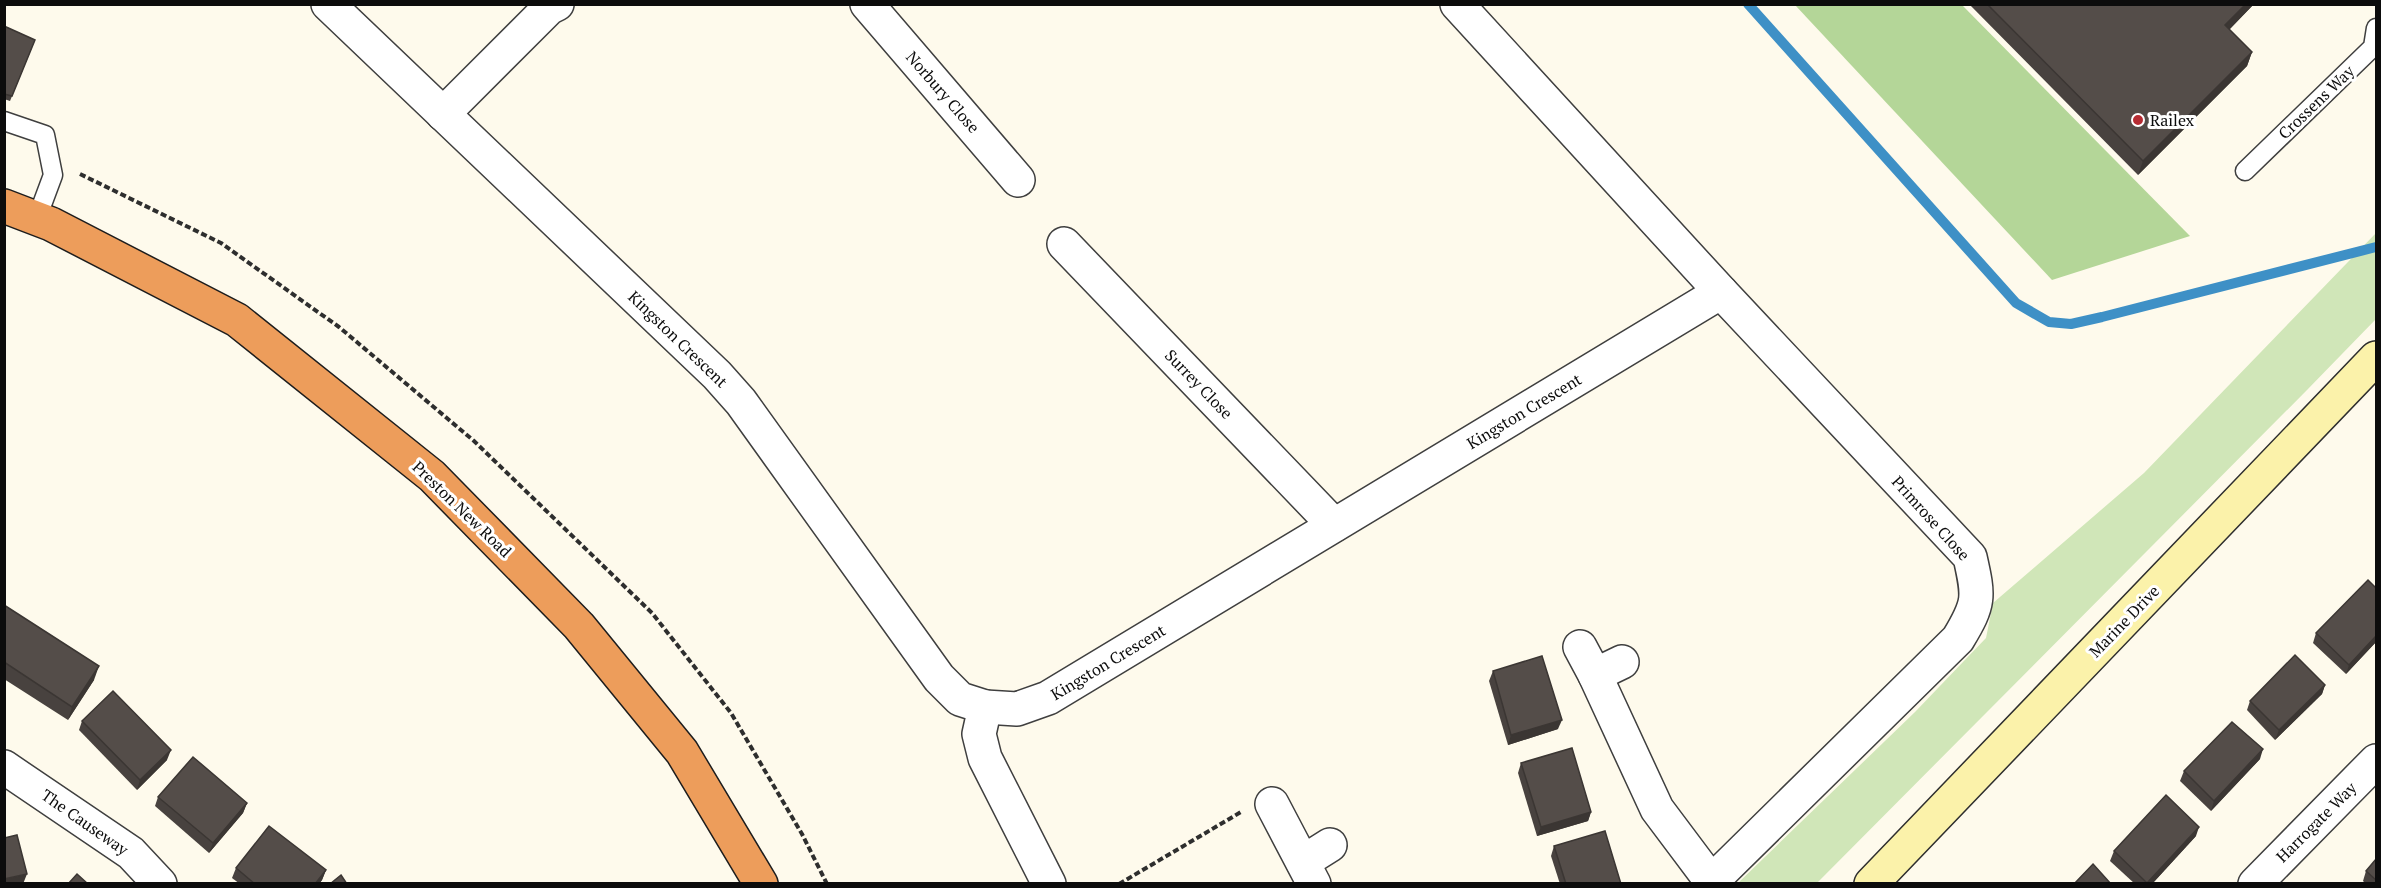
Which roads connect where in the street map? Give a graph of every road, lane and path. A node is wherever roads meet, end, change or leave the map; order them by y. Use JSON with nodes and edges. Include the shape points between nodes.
{"nodes":[{"id":1,"x":328,"y":4,"type":"edge"},
{"id":2,"x":557,"y":4,"type":"edge"},
{"id":3,"x":867,"y":4,"type":"edge"},
{"id":4,"x":1457,"y":4,"type":"edge"},
{"id":5,"x":2376,"y":28,"type":"edge"},
{"id":6,"x":443,"y":114,"type":"junction"},
{"id":7,"x":4,"y":121,"type":"edge"},
{"id":8,"x":2245,"y":171,"type":"dead end"},
{"id":9,"x":1018,"y":180,"type":"dead end"},
{"id":10,"x":4,"y":206,"type":"edge"},
{"id":11,"x":37,"y":218,"type":"junction"},
{"id":12,"x":1064,"y":244,"type":"dead end"},
{"id":13,"x":1721,"y":292,"type":"junction"},
{"id":14,"x":2376,"y":358,"type":"edge"},
{"id":15,"x":1334,"y":525,"type":"junction"},
{"id":16,"x":1580,"y":647,"type":"dead end"},
{"id":17,"x":985,"y":707,"type":"junction"},
{"id":18,"x":2376,"y":761,"type":"edge"},
{"id":19,"x":4,"y":766,"type":"edge"},
{"id":20,"x":1272,"y":804,"type":"joint"},
{"id":21,"x":1330,"y":845,"type":"dead end"},
{"id":22,"x":1308,"y":873,"type":"edge"},
{"id":23,"x":1710,"y":882,"type":"edge"},
{"id":24,"x":160,"y":884,"type":"edge"},
{"id":25,"x":761,"y":884,"type":"edge"},
{"id":26,"x":1049,"y":884,"type":"edge"},
{"id":27,"x":1119,"y":884,"type":"edge"},
{"id":28,"x":1871,"y":884,"type":"edge"},
{"id":29,"x":2255,"y":884,"type":"edge"}],
"edges":[{"from":1,"to":6,"type":"street","name":"Kingston Crescent"},
{"from":2,"to":6,"type":"street"},
{"from":3,"to":9,"type":"street","name":"Norbury Close"},
{"from":4,"to":13,"type":"street"},
{"from":5,"to":8,"type":"lane","name":"Crossens Way","via":[[2373,47]]},
{"from":6,"to":17,"type":"street","name":"Kingston Crescent","via":[[717,375],[741,402],[939,678],[960,699]]},
{"from":7,"to":11,"type":"lane","via":[[45,135],[53,175]]},
{"from":10,"to":11,"type":"highway","name":"Preston New Road"},
{"from":11,"to":25,"type":"highway","name":"Preston New Road","via":[[237,320],[432,476],[579,626],[682,752]]},
{"from":12,"to":15,"type":"street","name":"Surrey Close"},
{"from":13,"to":15,"type":"street","name":"Kingston Crescent"},
{"from":13,"to":23,"type":"street","name":"Primrose Close","via":[[1970,556],[1977,590],[1973,615],[1958,639]]},
{"from":14,"to":28,"type":"street","name":"Marine Drive"},
{"from":15,"to":17,"type":"street","name":"Kingston Crescent","via":[[1048,698],[1017,709]]},
{"from":16,"to":23,"type":"street","name":"Primrose Close","via":[[1609,669],[1657,809]]},
{"from":17,"to":26,"type":"street","via":[[979,734],[986,758]]},
{"from":18,"to":29,"type":"street","name":"Harrogate Way"},
{"from":19,"to":24,"type":"street","name":"The Causeway","via":[[131,853]]},
{"from":20,"to":22,"type":"street"},
{"from":20,"to":27,"type":"path","via":[[1268,796]]},
{"from":21,"to":22,"type":"street"}]}
